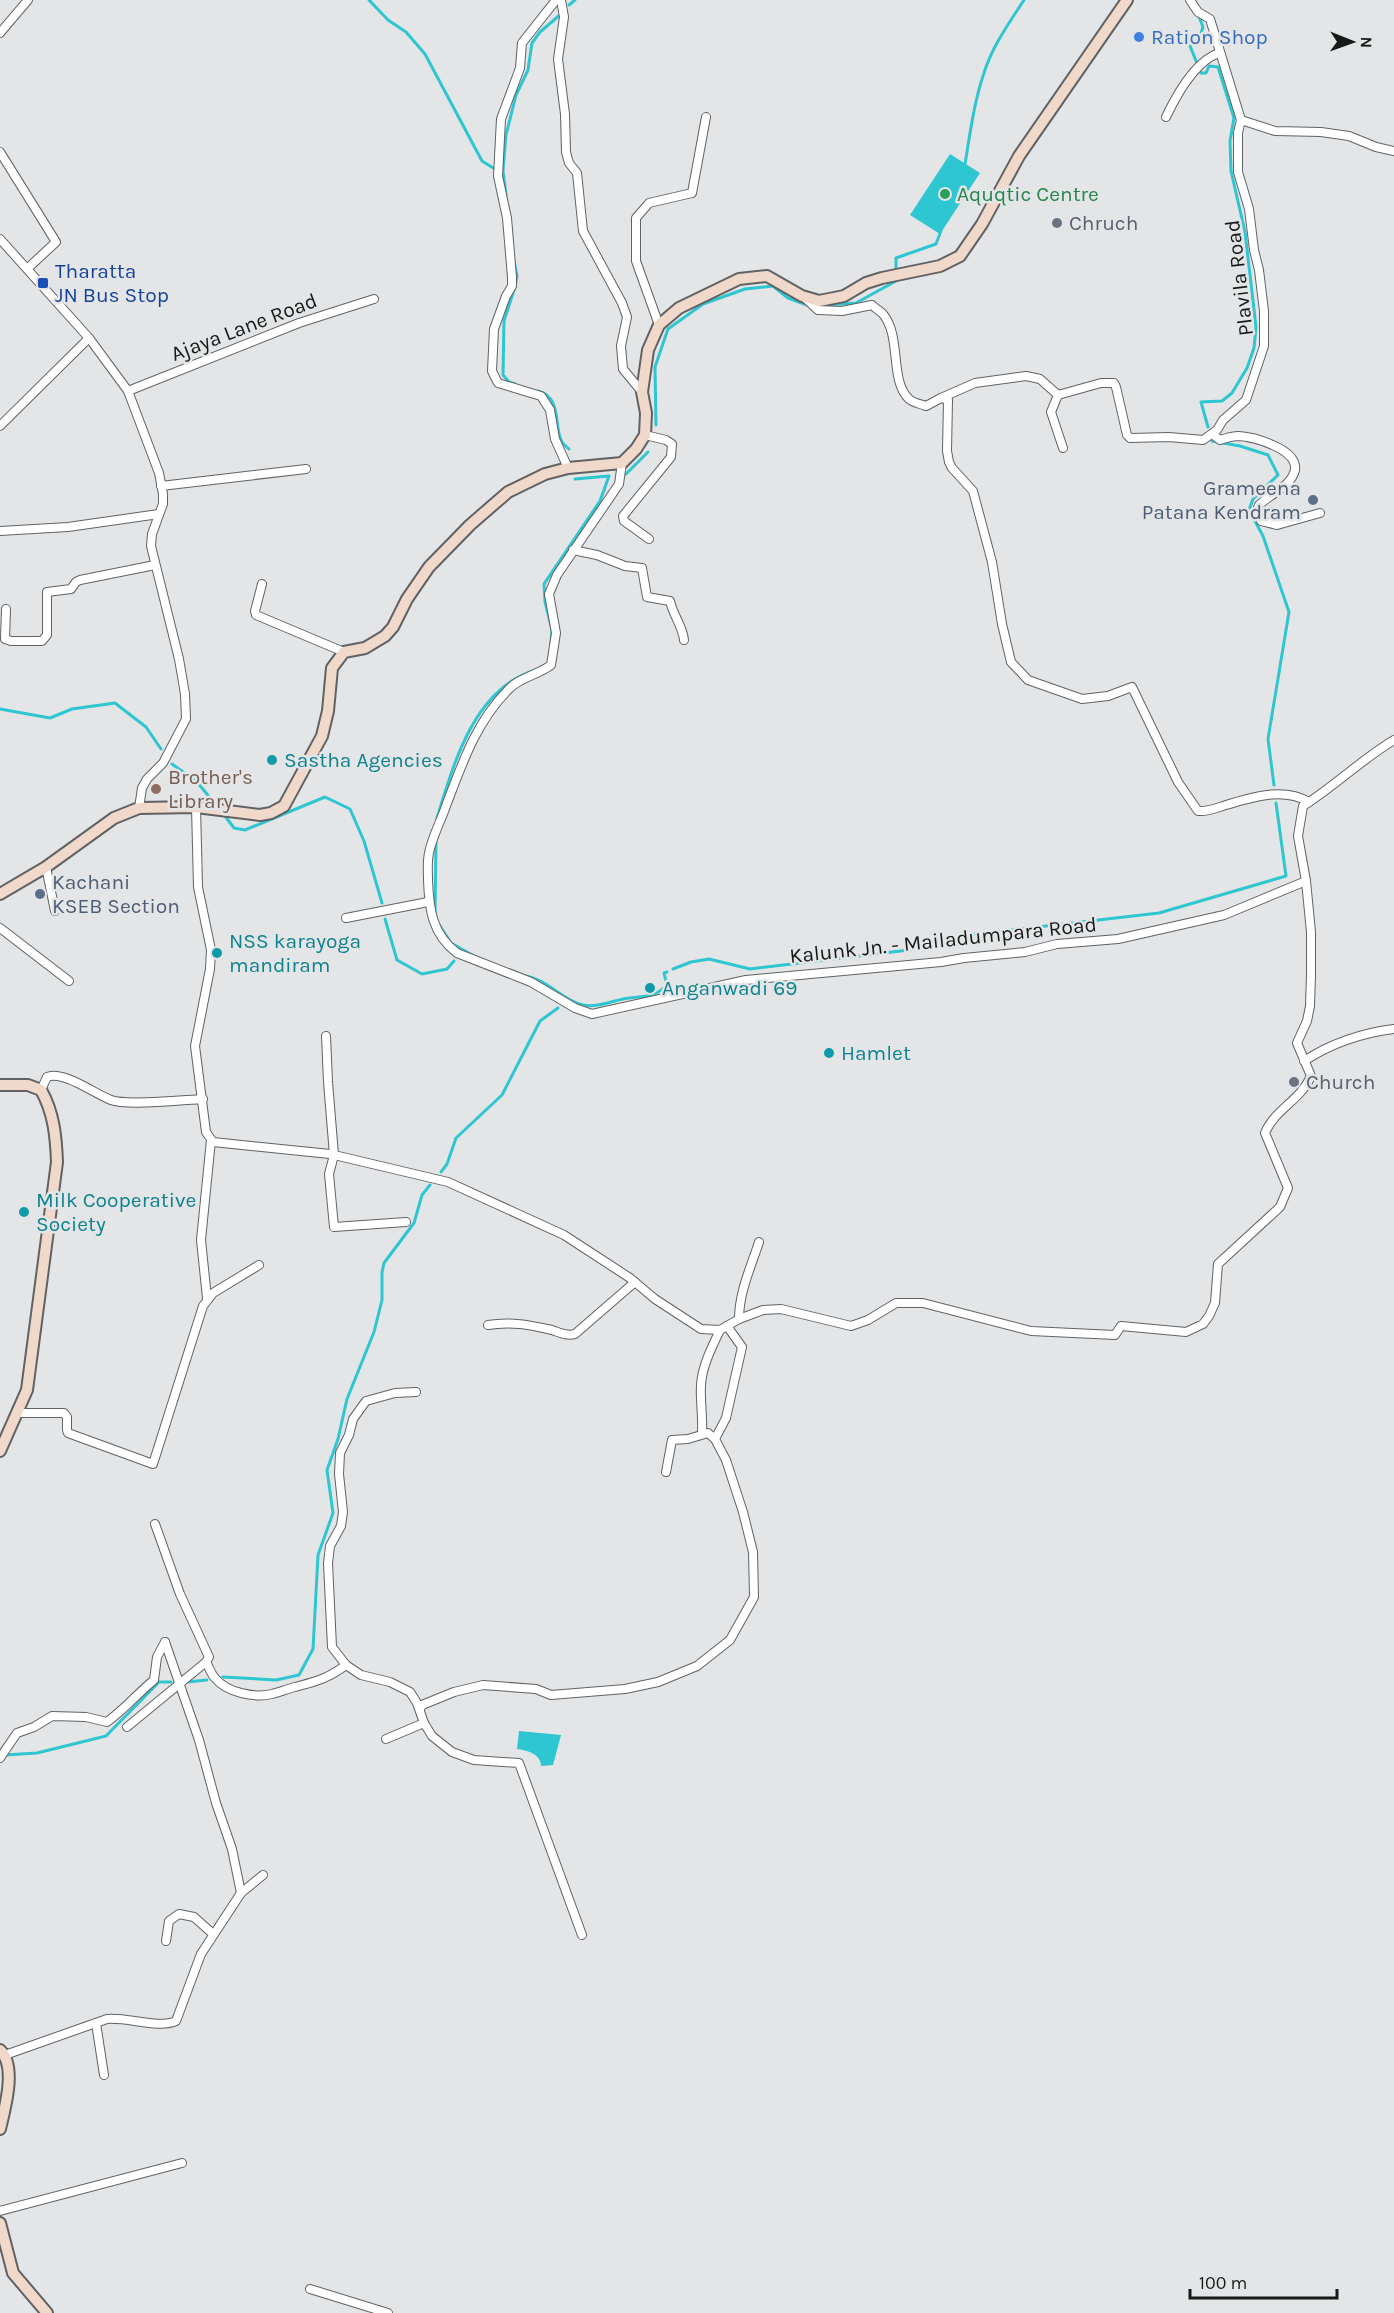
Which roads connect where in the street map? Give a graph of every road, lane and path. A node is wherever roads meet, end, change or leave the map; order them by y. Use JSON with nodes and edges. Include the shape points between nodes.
{"nodes":[{"id":1,"x":28,"y":0,"type":"edge"},
{"id":2,"x":556,"y":0,"type":"edge"},
{"id":3,"x":561,"y":0,"type":"edge"},
{"id":4,"x":1127,"y":0,"type":"edge"},
{"id":5,"x":1190,"y":0,"type":"edge"},
{"id":6,"x":0,"y":33,"type":"edge"},
{"id":7,"x":1219,"y":53,"type":"junction"},
{"id":8,"x":706,"y":117,"type":"dead end"},
{"id":9,"x":1166,"y":117,"type":"dead end"},
{"id":10,"x":1241,"y":120,"type":"junction"},
{"id":11,"x":1394,"y":151,"type":"edge"},
{"id":12,"x":0,"y":152,"type":"edge"},
{"id":13,"x":0,"y":238,"type":"edge"},
{"id":14,"x":28,"y":268,"type":"junction"},
{"id":15,"x":802,"y":297,"type":"junction"},
{"id":16,"x":374,"y":299,"type":"dead end"},
{"id":17,"x":659,"y":325,"type":"junction"},
{"id":18,"x":89,"y":338,"type":"junction"},
{"id":19,"x":128,"y":391,"type":"junction"},
{"id":20,"x":642,"y":392,"type":"junction"},
{"id":21,"x":1058,"y":395,"type":"junction"},
{"id":22,"x":941,"y":398,"type":"junction"},
{"id":23,"x":0,"y":426,"type":"edge"},
{"id":24,"x":1212,"y":434,"type":"junction"},
{"id":25,"x":645,"y":435,"type":"junction"},
{"id":26,"x":1063,"y":448,"type":"dead end"},
{"id":27,"x":622,"y":463,"type":"junction"},
{"id":28,"x":568,"y":468,"type":"junction"},
{"id":29,"x":306,"y":469,"type":"dead end"},
{"id":30,"x":161,"y":486,"type":"junction"},
{"id":31,"x":1320,"y":513,"type":"dead end"},
{"id":32,"x":159,"y":514,"type":"junction"},
{"id":33,"x":0,"y":531,"type":"edge"},
{"id":34,"x":649,"y":539,"type":"dead end"},
{"id":35,"x":573,"y":550,"type":"junction"},
{"id":36,"x":155,"y":565,"type":"junction"},
{"id":37,"x":262,"y":584,"type":"dead end"},
{"id":38,"x":6,"y":609,"type":"dead end"},
{"id":39,"x":684,"y":640,"type":"dead end"},
{"id":40,"x":344,"y":652,"type":"junction"},
{"id":41,"x":1394,"y":740,"type":"edge"},
{"id":42,"x":1309,"y":802,"type":"junction"},
{"id":43,"x":196,"y":807,"type":"junction"},
{"id":44,"x":139,"y":808,"type":"junction"},
{"id":45,"x":46,"y":867,"type":"junction"},
{"id":46,"x":1306,"y":881,"type":"junction"},
{"id":47,"x":0,"y":894,"type":"edge"},
{"id":48,"x":428,"y":902,"type":"junction"},
{"id":49,"x":55,"y":911,"type":"dead end"},
{"id":50,"x":346,"y":918,"type":"dead end"},
{"id":51,"x":0,"y":928,"type":"edge"},
{"id":52,"x":69,"y":981,"type":"dead end"},
{"id":53,"x":1394,"y":1029,"type":"edge"},
{"id":54,"x":326,"y":1036,"type":"dead end"},
{"id":55,"x":1304,"y":1061,"type":"junction"},
{"id":56,"x":0,"y":1085,"type":"edge"},
{"id":57,"x":41,"y":1090,"type":"junction"},
{"id":58,"x":203,"y":1099,"type":"junction"},
{"id":59,"x":211,"y":1140,"type":"junction"},
{"id":60,"x":334,"y":1155,"type":"junction"},
{"id":61,"x":406,"y":1222,"type":"dead end"},
{"id":62,"x":759,"y":1242,"type":"dead end"},
{"id":63,"x":259,"y":1265,"type":"dead end"},
{"id":64,"x":635,"y":1282,"type":"junction"},
{"id":65,"x":207,"y":1298,"type":"junction"},
{"id":66,"x":740,"y":1319,"type":"junction"},
{"id":67,"x":488,"y":1325,"type":"dead end"},
{"id":68,"x":724,"y":1328,"type":"junction"},
{"id":69,"x":416,"y":1392,"type":"dead end"},
{"id":70,"x":17,"y":1413,"type":"junction"},
{"id":71,"x":702,"y":1433,"type":"junction"},
{"id":72,"x":716,"y":1439,"type":"junction"},
{"id":73,"x":0,"y":1451,"type":"edge"},
{"id":74,"x":666,"y":1472,"type":"dead end"},
{"id":75,"x":155,"y":1524,"type":"dead end"},
{"id":76,"x":206,"y":1662,"type":"junction"},
{"id":77,"x":346,"y":1665,"type":"junction"},
{"id":78,"x":179,"y":1683,"type":"junction"},
{"id":79,"x":420,"y":1709,"type":"junction"},
{"id":80,"x":424,"y":1723,"type":"junction"},
{"id":81,"x":127,"y":1727,"type":"dead end"},
{"id":82,"x":386,"y":1739,"type":"dead end"},
{"id":83,"x":0,"y":1758,"type":"edge"},
{"id":84,"x":263,"y":1875,"type":"dead end"},
{"id":85,"x":241,"y":1893,"type":"junction"},
{"id":86,"x":213,"y":1934,"type":"junction"},
{"id":87,"x":582,"y":1935,"type":"dead end"},
{"id":88,"x":166,"y":1941,"type":"dead end"},
{"id":89,"x":96,"y":2023,"type":"junction"},
{"id":90,"x":3,"y":2052,"type":"edge"},
{"id":91,"x":104,"y":2075,"type":"dead end"},
{"id":92,"x":0,"y":2129,"type":"edge"},
{"id":93,"x":182,"y":2163,"type":"dead end"},
{"id":94,"x":0,"y":2211,"type":"edge"},
{"id":95,"x":0,"y":2223,"type":"edge"},
{"id":96,"x":310,"y":2289,"type":"dead end"},
{"id":97,"x":47,"y":2313,"type":"edge"},
{"id":98,"x":388,"y":2313,"type":"edge"}],
"edges":[{"from":1,"to":6,"type":"street"},
{"from":2,"to":28,"type":"street","via":[[522,43],[520,68],[501,118],[498,176],[507,218],[512,286],[494,329],[492,371],[498,383],[541,396],[550,410],[555,439]]},
{"from":3,"to":20,"type":"street","via":[[564,17],[558,59],[566,152],[577,173],[583,231],[627,316],[621,346],[623,369]]},
{"from":4,"to":15,"type":"main road","via":[[1019,156],[960,256],[940,266],[866,283],[844,296],[819,301]]},
{"from":5,"to":7,"type":"street","via":[[1210,20]]},
{"from":7,"to":9,"type":"street","via":[[1209,57],[1177,93]]},
{"from":7,"to":10,"type":"street"},
{"from":8,"to":17,"type":"street","via":[[692,193],[649,203],[636,218],[636,261]]},
{"from":10,"to":11,"type":"street","via":[[1275,131],[1349,136]]},
{"from":10,"to":24,"type":"street","name":"Plavila Road","via":[[1238,172],[1249,209],[1266,332],[1262,358],[1246,400]]},
{"from":12,"to":14,"type":"street","via":[[56,242]]},
{"from":13,"to":14,"type":"street"},
{"from":14,"to":18,"type":"street"},
{"from":15,"to":17,"type":"main road","via":[[767,276],[739,279],[679,308]]},
{"from":15,"to":22,"type":"street","via":[[818,310],[842,311],[872,305],[884,314],[892,332],[902,390],[910,400],[926,406]]},
{"from":16,"to":19,"type":"street","name":"Ajaya Lane Road","via":[[299,323]]},
{"from":17,"to":20,"type":"main road","via":[[648,350]]},
{"from":18,"to":19,"type":"street"},
{"from":18,"to":23,"type":"street"},
{"from":19,"to":30,"type":"street"},
{"from":20,"to":25,"type":"main road"},
{"from":21,"to":22,"type":"street","via":[[1040,379],[1026,376],[975,383]]},
{"from":21,"to":24,"type":"street","via":[[1114,383],[1130,438],[1203,440]]},
{"from":21,"to":26,"type":"street","via":[[1051,412]]},
{"from":22,"to":42,"type":"street","via":[[948,400],[950,408],[949,462],[973,491],[992,562],[1011,662],[1028,680],[1082,699],[1108,696],[1132,687],[1178,782],[1198,811],[1274,794],[1294,794]]},
{"from":24,"to":31,"type":"street","via":[[1220,440],[1236,436],[1262,441],[1292,459],[1294,470],[1289,481],[1258,505],[1261,521],[1277,525]]},
{"from":25,"to":27,"type":"main road"},
{"from":25,"to":34,"type":"street","via":[[666,440],[673,449],[668,462],[623,516],[624,521]]},
{"from":27,"to":28,"type":"main road"},
{"from":27,"to":35,"type":"street","via":[[619,484]]},
{"from":28,"to":40,"type":"main road","via":[[508,492],[429,567],[389,631],[365,648]]},
{"from":29,"to":30,"type":"street"},
{"from":30,"to":32,"type":"street","via":[[163,504]]},
{"from":32,"to":33,"type":"street","via":[[68,527]]},
{"from":32,"to":36,"type":"street","via":[[152,534]]},
{"from":35,"to":39,"type":"street","via":[[642,568],[647,597],[670,601]]},
{"from":35,"to":48,"type":"street","via":[[549,594],[556,633],[551,665],[510,687],[488,713],[464,757],[429,851]]},
{"from":36,"to":38,"type":"street","via":[[80,580],[71,589],[47,592],[47,636],[42,641],[5,639]]},
{"from":36,"to":44,"type":"street","via":[[178,659],[186,719],[163,763],[142,788]]},
{"from":37,"to":40,"type":"street","via":[[256,615]]},
{"from":40,"to":43,"type":"main road","via":[[332,668],[322,736],[284,806],[260,815]]},
{"from":41,"to":42,"type":"street"},
{"from":42,"to":46,"type":"street","via":[[1303,806],[1298,836]]},
{"from":43,"to":44,"type":"main road"},
{"from":43,"to":58,"type":"street","via":[[198,887],[211,950],[195,1046]]},
{"from":44,"to":45,"type":"main road","via":[[114,818]]},
{"from":45,"to":47,"type":"main road"},
{"from":45,"to":49,"type":"street"},
{"from":46,"to":48,"type":"street","name":"Kalunk Jn. - Mailadumpara Road","via":[[1224,915],[1118,939],[941,962],[746,980],[592,1014],[531,982],[457,953],[438,933]]},
{"from":46,"to":55,"type":"street","via":[[1311,932],[1310,1006],[1297,1043]]},
{"from":48,"to":50,"type":"street"},
{"from":51,"to":52,"type":"street"},
{"from":53,"to":55,"type":"street","via":[[1349,1039]]},
{"from":54,"to":60,"type":"street"},
{"from":55,"to":66,"type":"street","via":[[1311,1076],[1307,1085],[1271,1120],[1265,1133],[1288,1188],[1280,1207],[1218,1264],[1212,1311],[1203,1324],[1186,1332],[1121,1326],[1115,1335],[1031,1330],[923,1303],[896,1303],[851,1326],[780,1309],[763,1310]]},
{"from":56,"to":57,"type":"main road","via":[[28,1085]]},
{"from":57,"to":58,"type":"street","via":[[52,1075],[118,1102]]},
{"from":57,"to":70,"type":"main road","via":[[56,1136],[57,1162],[27,1390]]},
{"from":58,"to":59,"type":"street","via":[[206,1132]]},
{"from":59,"to":60,"type":"street"},
{"from":59,"to":65,"type":"street","via":[[201,1240]]},
{"from":60,"to":61,"type":"street","via":[[329,1174],[334,1227]]},
{"from":60,"to":64,"type":"street","via":[[448,1182],[564,1235]]},
{"from":62,"to":66,"type":"street","via":[[745,1283]]},
{"from":63,"to":65,"type":"street"},
{"from":64,"to":67,"type":"street","via":[[575,1334],[568,1336],[505,1322]]},
{"from":64,"to":68,"type":"street","via":[[701,1329]]},
{"from":65,"to":70,"type":"street","via":[[153,1464],[68,1433],[64,1413]]},
{"from":66,"to":68,"type":"street"},
{"from":68,"to":71,"type":"street","via":[[703,1372]]},
{"from":68,"to":72,"type":"street","via":[[742,1347],[726,1418]]},
{"from":69,"to":77,"type":"street","via":[[366,1401],[352,1419],[340,1453],[344,1512],[330,1546],[328,1563],[332,1647]]},
{"from":70,"to":73,"type":"main road"},
{"from":71,"to":72,"type":"street"},
{"from":71,"to":74,"type":"street","via":[[672,1440]]},
{"from":72,"to":79,"type":"street","via":[[753,1552],[754,1597],[730,1640],[697,1666],[658,1682],[551,1695],[536,1689],[483,1685],[454,1692]]},
{"from":75,"to":76,"type":"street","via":[[180,1594],[208,1655]]},
{"from":76,"to":77,"type":"street","via":[[215,1679],[226,1688],[258,1696],[329,1678]]},
{"from":76,"to":78,"type":"street"},
{"from":77,"to":79,"type":"street","via":[[361,1675],[405,1689]]},
{"from":78,"to":81,"type":"street"},
{"from":78,"to":83,"type":"street","via":[[165,1642],[157,1657],[154,1680],[107,1722],[52,1716],[17,1734]]},
{"from":78,"to":85,"type":"street","via":[[232,1849]]},
{"from":79,"to":80,"type":"street"},
{"from":80,"to":82,"type":"street"},
{"from":80,"to":87,"type":"street","via":[[432,1736],[452,1752],[474,1760],[519,1763]]},
{"from":84,"to":85,"type":"street"},
{"from":85,"to":86,"type":"street"},
{"from":86,"to":88,"type":"street","via":[[194,1917],[178,1914],[169,1921]]},
{"from":86,"to":89,"type":"street","via":[[201,1954],[176,2021],[164,2024],[120,2018]]},
{"from":89,"to":90,"type":"street"},
{"from":89,"to":91,"type":"street"},
{"from":90,"to":92,"type":"main road","via":[[8,2074],[7,2102]]},
{"from":93,"to":94,"type":"street"},
{"from":95,"to":97,"type":"main road","via":[[13,2274]]},
{"from":96,"to":98,"type":"street"}]}
